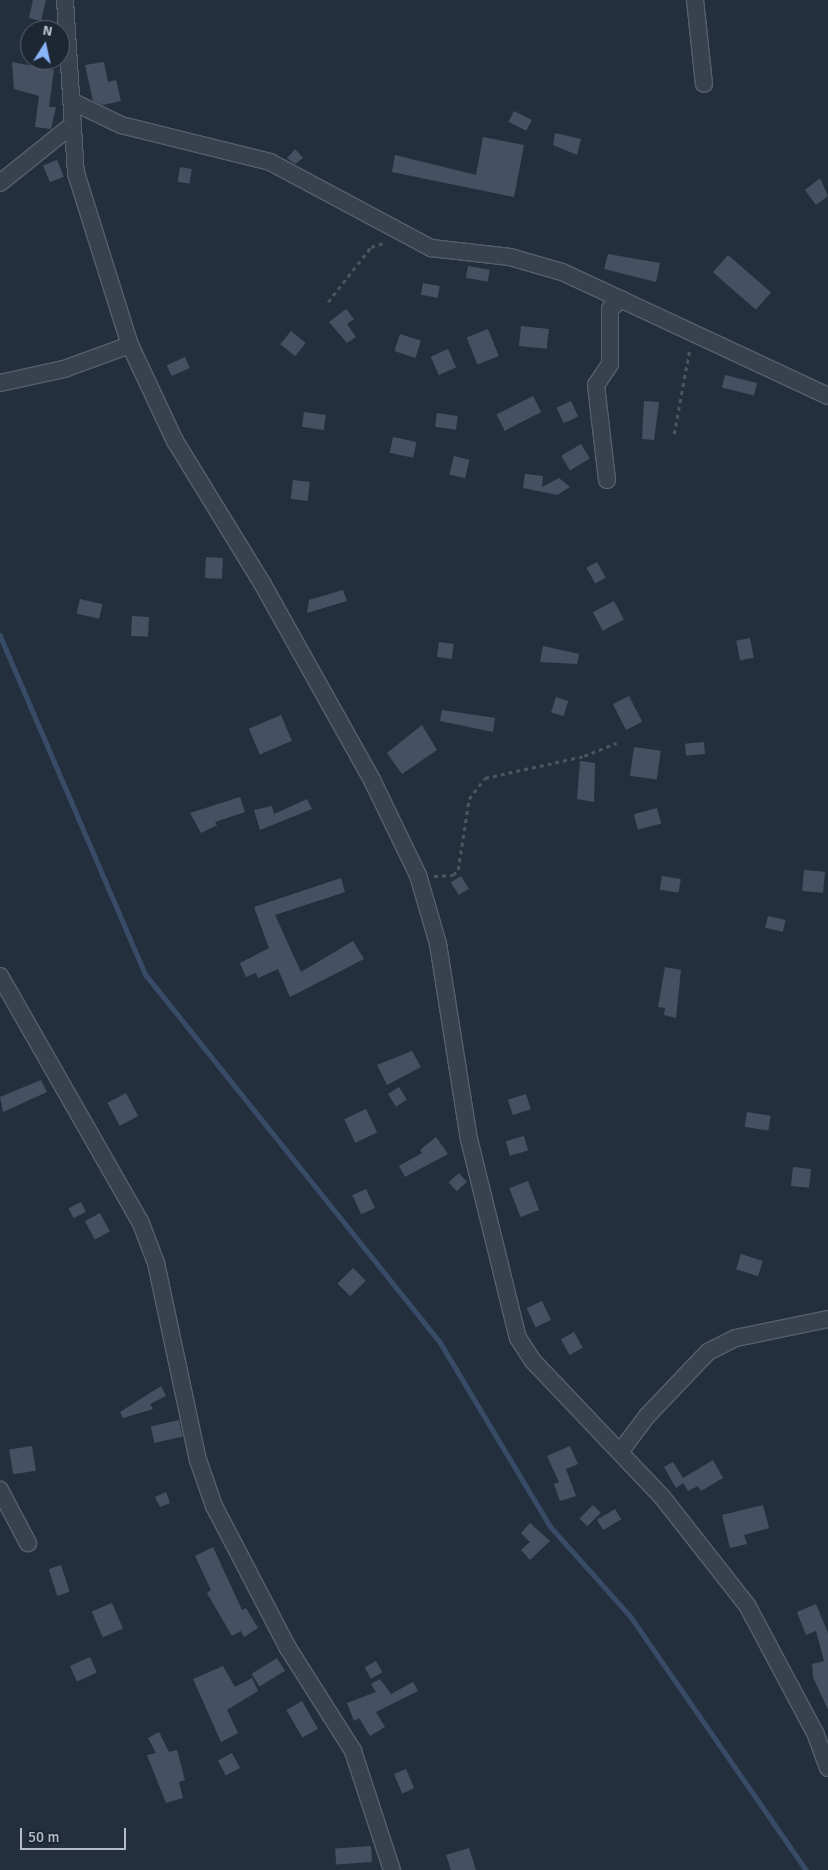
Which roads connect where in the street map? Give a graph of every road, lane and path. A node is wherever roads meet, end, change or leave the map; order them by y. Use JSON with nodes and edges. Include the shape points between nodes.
{"nodes":[{"id":1,"x":65,"y":0,"type":"edge"},
{"id":2,"x":695,"y":0,"type":"edge"},
{"id":3,"x":704,"y":84,"type":"dead end"},
{"id":4,"x":72,"y":101,"type":"junction"},
{"id":5,"x":71,"y":126,"type":"junction"},
{"id":6,"x":0,"y":183,"type":"edge"},
{"id":7,"x":410,"y":239,"type":"junction"},
{"id":8,"x":621,"y":299,"type":"junction"},
{"id":9,"x":328,"y":302,"type":"dead end"},
{"id":10,"x":693,"y":333,"type":"junction"},
{"id":11,"x":130,"y":346,"type":"junction"},
{"id":12,"x":0,"y":384,"type":"edge"},
{"id":13,"x":828,"y":396,"type":"edge"},
{"id":14,"x":674,"y":434,"type":"dead end"},
{"id":15,"x":607,"y":480,"type":"dead end"},
{"id":16,"x":617,"y":742,"type":"dead end"},
{"id":17,"x":418,"y":875,"type":"junction"},
{"id":18,"x":0,"y":976,"type":"edge"},
{"id":19,"x":828,"y":1319,"type":"edge"},
{"id":20,"x":620,"y":1452,"type":"junction"},
{"id":21,"x":0,"y":1490,"type":"edge"},
{"id":22,"x":28,"y":1544,"type":"dead end"},
{"id":23,"x":828,"y":1768,"type":"edge"},
{"id":24,"x":392,"y":1870,"type":"edge"}],
"edges":[{"from":1,"to":4,"type":"street"},
{"from":2,"to":3,"type":"street"},
{"from":4,"to":5,"type":"street"},
{"from":4,"to":7,"type":"street","via":[[121,125],[270,162]]},
{"from":5,"to":6,"type":"street"},
{"from":5,"to":11,"type":"street","via":[[80,191]]},
{"from":7,"to":8,"type":"street","via":[[444,251],[522,259]]},
{"from":7,"to":9,"type":"path","via":[[374,245]]},
{"from":8,"to":10,"type":"street"},
{"from":8,"to":15,"type":"street","via":[[610,309],[610,364],[596,385]]},
{"from":10,"to":13,"type":"street"},
{"from":10,"to":14,"type":"path"},
{"from":11,"to":12,"type":"street","via":[[64,369]]},
{"from":11,"to":17,"type":"street","via":[[176,441],[262,583],[372,780]]},
{"from":16,"to":17,"type":"path","via":[[584,756],[485,778],[469,799],[458,870],[443,876]]},
{"from":17,"to":20,"type":"street","via":[[438,944],[469,1139],[518,1338],[533,1361]]},
{"from":18,"to":24,"type":"street","via":[[140,1221],[156,1263],[198,1460],[214,1506],[288,1648],[353,1751]]},
{"from":19,"to":20,"type":"street","via":[[736,1338],[708,1352],[653,1410]]},
{"from":20,"to":23,"type":"street","via":[[663,1498],[747,1605],[816,1735]]},
{"from":21,"to":22,"type":"street"}]}
